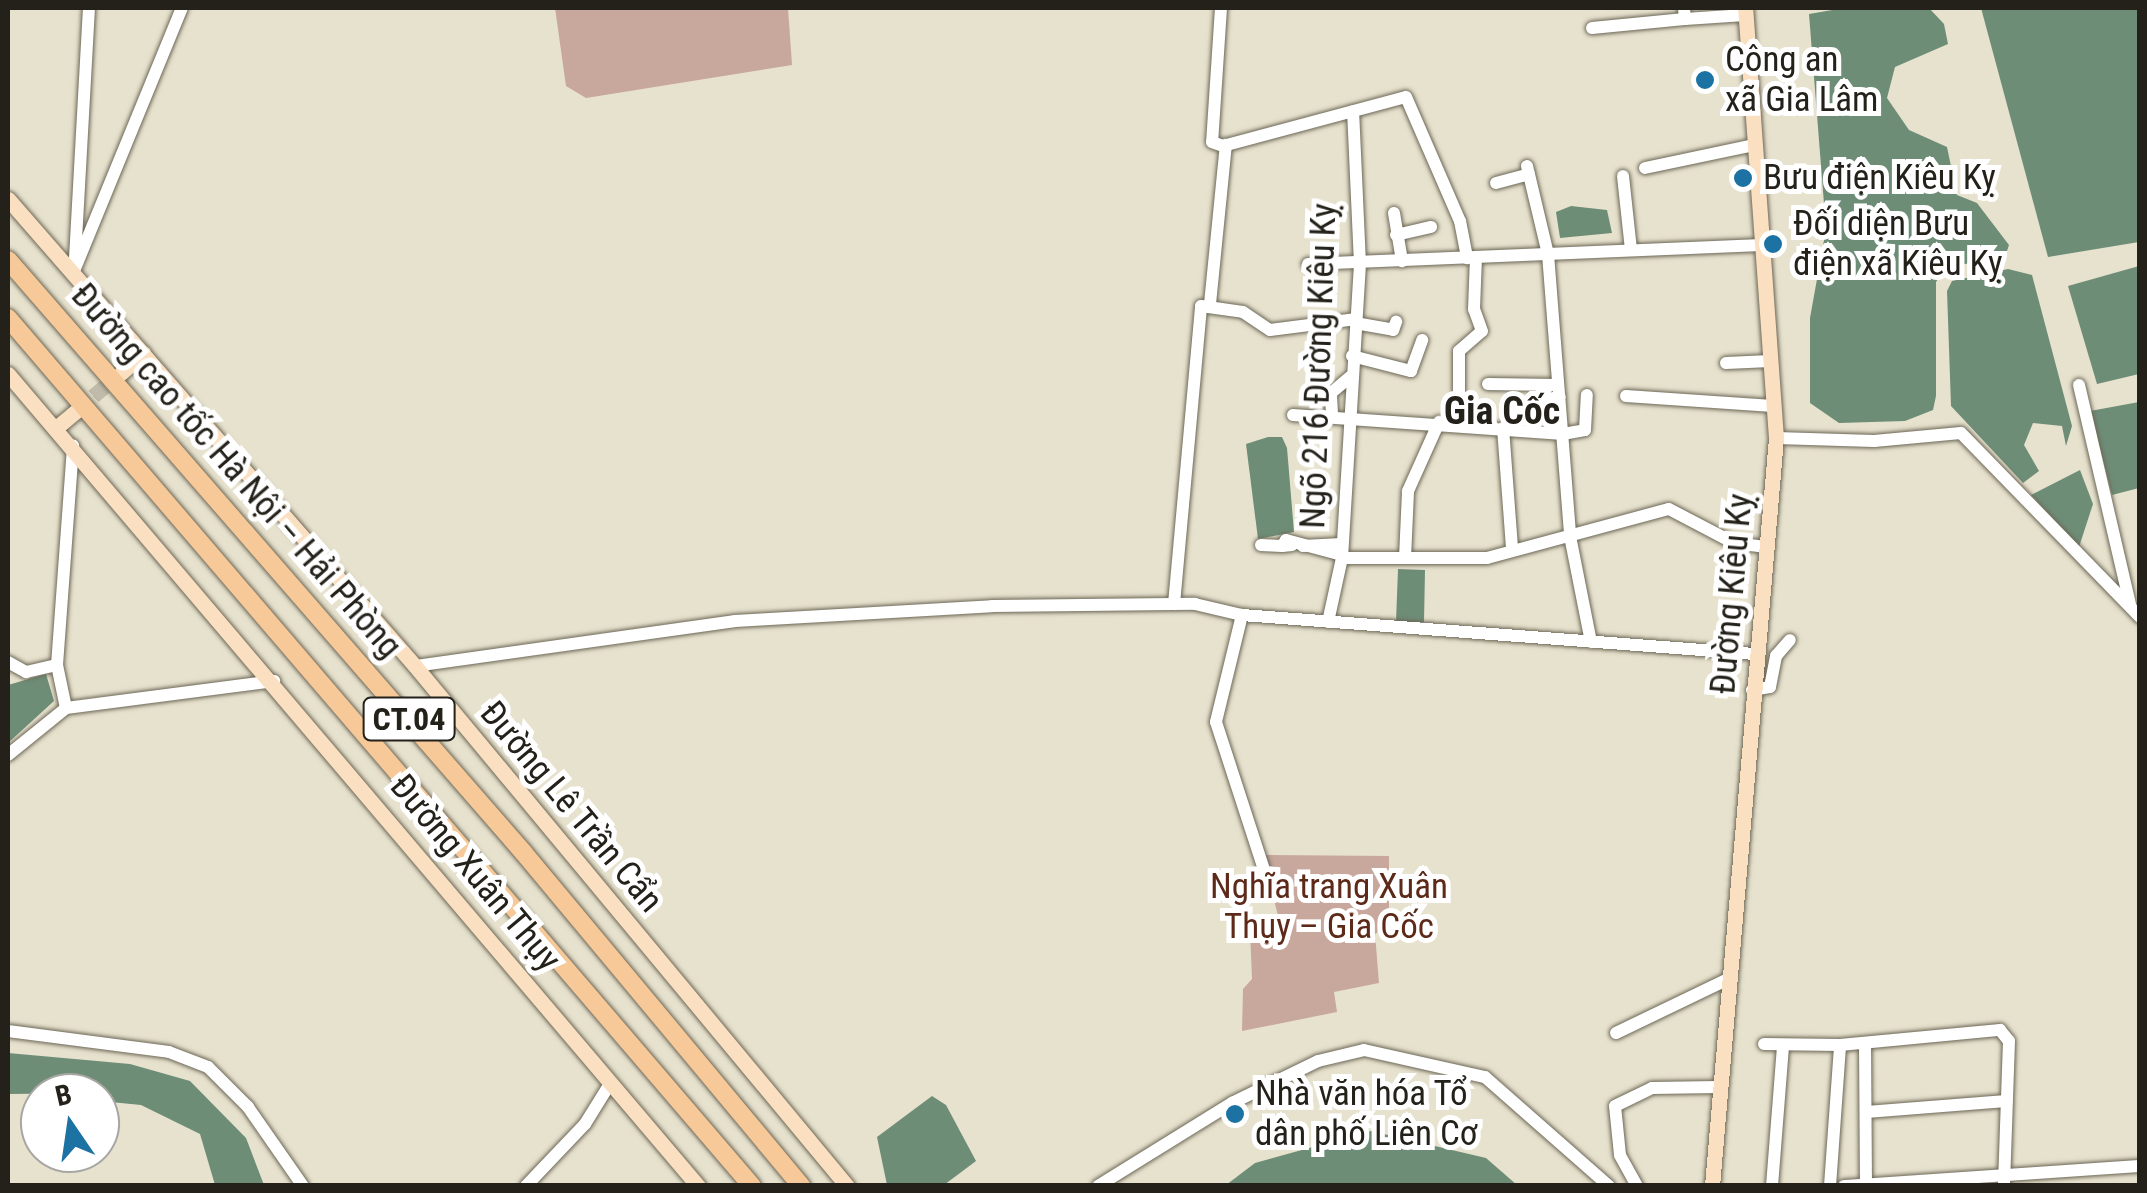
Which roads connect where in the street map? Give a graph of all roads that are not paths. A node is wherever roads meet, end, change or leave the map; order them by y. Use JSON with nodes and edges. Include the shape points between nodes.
{"nodes":[{"id":1,"x":89,"y":8,"type":"edge"},
{"id":2,"x":182,"y":8,"type":"edge"},
{"id":3,"x":1221,"y":8,"type":"edge"},
{"id":4,"x":1745,"y":11,"type":"edge"},
{"id":5,"x":1685,"y":13,"type":"edge"},
{"id":6,"x":1592,"y":28,"type":"dead end"},
{"id":7,"x":1352,"y":110,"type":"junction"},
{"id":8,"x":1226,"y":145,"type":"junction"},
{"id":9,"x":1754,"y":145,"type":"junction"},
{"id":10,"x":1645,"y":168,"type":"dead end"},
{"id":11,"x":1624,"y":176,"type":"dead end"},
{"id":12,"x":1496,"y":183,"type":"dead end"},
{"id":13,"x":8,"y":199,"type":"edge"},
{"id":14,"x":78,"y":203,"type":"junction"},
{"id":15,"x":100,"y":210,"type":"junction"},
{"id":16,"x":1394,"y":213,"type":"dead end"},
{"id":17,"x":1431,"y":227,"type":"dead end"},
{"id":18,"x":1396,"y":235,"type":"junction"},
{"id":19,"x":1762,"y":245,"type":"junction"},
{"id":20,"x":1631,"y":250,"type":"junction"},
{"id":21,"x":1548,"y":254,"type":"junction"},
{"id":22,"x":1472,"y":258,"type":"junction"},
{"id":23,"x":8,"y":260,"type":"edge"},
{"id":24,"x":1402,"y":262,"type":"junction"},
{"id":25,"x":1308,"y":264,"type":"dead end"},
{"id":26,"x":1360,"y":264,"type":"junction"},
{"id":27,"x":74,"y":271,"type":"junction"},
{"id":28,"x":1210,"y":304,"type":"junction"},
{"id":29,"x":8,"y":318,"type":"edge"},
{"id":30,"x":1356,"y":321,"type":"junction"},
{"id":31,"x":1396,"y":322,"type":"dead end"},
{"id":32,"x":8,"y":329,"type":"edge"},
{"id":33,"x":1422,"y":340,"type":"dead end"},
{"id":34,"x":143,"y":354,"type":"junction"},
{"id":35,"x":1352,"y":356,"type":"junction"},
{"id":36,"x":1770,"y":361,"type":"junction"},
{"id":37,"x":1726,"y":363,"type":"dead end"},
{"id":38,"x":121,"y":373,"type":"tunnel mouth"},
{"id":39,"x":8,"y":374,"type":"edge"},
{"id":40,"x":1350,"y":376,"type":"junction"},
{"id":41,"x":1488,"y":384,"type":"dead end"},
{"id":42,"x":2079,"y":385,"type":"dead end"},
{"id":43,"x":1559,"y":391,"type":"junction"},
{"id":44,"x":1587,"y":395,"type":"dead end"},
{"id":45,"x":1626,"y":396,"type":"dead end"},
{"id":46,"x":1537,"y":401,"type":"dead end"},
{"id":47,"x":1774,"y":406,"type":"junction"},
{"id":48,"x":76,"y":411,"type":"tunnel mouth"},
{"id":49,"x":1348,"y":413,"type":"junction"},
{"id":50,"x":1332,"y":414,"type":"junction"},
{"id":51,"x":1293,"y":415,"type":"dead end"},
{"id":52,"x":1440,"y":422,"type":"junction"},
{"id":53,"x":1459,"y":424,"type":"junction"},
{"id":54,"x":57,"y":428,"type":"junction"},
{"id":55,"x":1504,"y":428,"type":"junction"},
{"id":56,"x":1563,"y":434,"type":"junction"},
{"id":57,"x":1776,"y":438,"type":"junction"},
{"id":58,"x":72,"y":446,"type":"junction"},
{"id":59,"x":1570,"y":536,"type":"junction"},
{"id":60,"x":1261,"y":544,"type":"dead end"},
{"id":61,"x":1768,"y":547,"type":"junction"},
{"id":62,"x":1512,"y":548,"type":"junction"},
{"id":63,"x":1342,"y":552,"type":"junction"},
{"id":64,"x":1406,"y":558,"type":"junction"},
{"id":65,"x":1174,"y":604,"type":"junction"},
{"id":66,"x":2135,"y":612,"type":"edge"},
{"id":67,"x":1242,"y":615,"type":"junction"},
{"id":68,"x":1328,"y":622,"type":"junction"},
{"id":69,"x":1790,"y":640,"type":"dead end"},
{"id":70,"x":1591,"y":642,"type":"junction"},
{"id":71,"x":1754,"y":654,"type":"junction"},
{"id":72,"x":8,"y":662,"type":"edge"},
{"id":73,"x":57,"y":665,"type":"junction"},
{"id":74,"x":415,"y":666,"type":"junction"},
{"id":75,"x":274,"y":681,"type":"junction"},
{"id":76,"x":1752,"y":690,"type":"junction"},
{"id":77,"x":66,"y":708,"type":"junction"},
{"id":78,"x":8,"y":755,"type":"edge"},
{"id":79,"x":493,"y":877,"type":"junction"},
{"id":80,"x":1270,"y":888,"type":"dead end"},
{"id":81,"x":1728,"y":979,"type":"junction"},
{"id":82,"x":8,"y":1031,"type":"edge"},
{"id":83,"x":1616,"y":1034,"type":"dead end"},
{"id":84,"x":1764,"y":1044,"type":"dead end"},
{"id":85,"x":1865,"y":1044,"type":"junction"},
{"id":86,"x":1783,"y":1045,"type":"junction"},
{"id":87,"x":1840,"y":1046,"type":"junction"},
{"id":88,"x":611,"y":1082,"type":"junction"},
{"id":89,"x":1718,"y":1087,"type":"junction"},
{"id":90,"x":2007,"y":1101,"type":"junction"},
{"id":91,"x":1866,"y":1112,"type":"junction"},
{"id":92,"x":2140,"y":1166,"type":"edge"},
{"id":93,"x":2005,"y":1179,"type":"edge"},
{"id":94,"x":1866,"y":1184,"type":"edge"},
{"id":95,"x":303,"y":1186,"type":"edge"},
{"id":96,"x":526,"y":1186,"type":"edge"},
{"id":97,"x":698,"y":1186,"type":"edge"},
{"id":98,"x":752,"y":1186,"type":"edge"},
{"id":99,"x":800,"y":1186,"type":"edge"},
{"id":100,"x":847,"y":1186,"type":"edge"},
{"id":101,"x":1098,"y":1186,"type":"edge"},
{"id":102,"x":1609,"y":1186,"type":"edge"},
{"id":103,"x":1637,"y":1186,"type":"edge"},
{"id":104,"x":1712,"y":1186,"type":"edge"},
{"id":105,"x":1772,"y":1186,"type":"edge"},
{"id":106,"x":1830,"y":1186,"type":"edge"},
{"id":107,"x":1844,"y":1186,"type":"edge"}],
"edges":[{"from":1,"to":14,"type":"street"},
{"from":2,"to":15,"type":"street"},
{"from":3,"to":8,"type":"street","via":[[1210,130],[1212,142]]},
{"from":4,"to":5,"type":"street"},
{"from":4,"to":9,"type":"main road","name":"Đường Kiêu Kỵ"},
{"from":5,"to":6,"type":"street"},
{"from":7,"to":8,"type":"street"},
{"from":7,"to":22,"type":"street","via":[[1400,96],[1416,106]]},
{"from":7,"to":26,"type":"street","name":"Ngõ 216 Đường Kiêu Kỵ"},
{"from":8,"to":28,"type":"street"},
{"from":9,"to":10,"type":"street"},
{"from":9,"to":19,"type":"main road","name":"Đường Kiêu Kỵ"},
{"from":11,"to":20,"type":"street"},
{"from":12,"to":21,"type":"street","via":[[1528,170]]},
{"from":13,"to":27,"type":"main road","name":"Đường Lê Trần Cẩn"},
{"from":14,"to":15,"type":"street"},
{"from":14,"to":27,"type":"street"},
{"from":15,"to":27,"type":"street"},
{"from":16,"to":18,"type":"street"},
{"from":17,"to":18,"type":"street"},
{"from":18,"to":24,"type":"street"},
{"from":19,"to":20,"type":"street"},
{"from":19,"to":36,"type":"main road","name":"Đường Kiêu Kỵ"},
{"from":20,"to":21,"type":"street"},
{"from":21,"to":22,"type":"street"},
{"from":21,"to":43,"type":"street"},
{"from":22,"to":24,"type":"street"},
{"from":22,"to":53,"type":"street","via":[[1474,310],[1482,330],[1459,351]]},
{"from":23,"to":99,"type":"highway","name":"Đường cao tốc Hà Nội – Hải Phòng","number":"CT.04","via":[[523,852]]},
{"from":24,"to":26,"type":"street"},
{"from":25,"to":26,"type":"street"},
{"from":26,"to":30,"type":"street","name":"Ngõ 216 Đường Kiêu Kỵ"},
{"from":27,"to":34,"type":"main road","name":"Đường Lê Trần Cẩn"},
{"from":28,"to":30,"type":"street","via":[[1270,330]]},
{"from":28,"to":65,"type":"street","via":[[1199,312]]},
{"from":29,"to":79,"type":"highway","name":"Đường cao tốc Hà Nội – Hải Phòng","number":"CT.04"},
{"from":30,"to":31,"type":"street","via":[[1394,330]]},
{"from":30,"to":35,"type":"street","name":"Ngõ 216 Đường Kiêu Kỵ"},
{"from":32,"to":79,"type":"highway"},
{"from":33,"to":35,"type":"street","via":[[1411,371]]},
{"from":34,"to":38,"type":"main road"},
{"from":34,"to":74,"type":"main road","name":"Đường Lê Trần Cẩn"},
{"from":35,"to":40,"type":"street","name":"Ngõ 216 Đường Kiêu Kỵ"},
{"from":36,"to":37,"type":"street"},
{"from":36,"to":47,"type":"main road","name":"Đường Kiêu Kỵ"},
{"from":39,"to":54,"type":"main road","name":"Đường Xuân Thụy"},
{"from":40,"to":49,"type":"street","name":"Ngõ 216 Đường Kiêu Kỵ"},
{"from":40,"to":50,"type":"street","via":[[1331,393]]},
{"from":41,"to":43,"type":"street"},
{"from":42,"to":66,"type":"street"},
{"from":43,"to":46,"type":"street"},
{"from":43,"to":56,"type":"street"},
{"from":44,"to":56,"type":"street","via":[[1584,430]]},
{"from":45,"to":47,"type":"street","via":[[1656,404]]},
{"from":47,"to":57,"type":"main road","name":"Đường Kiêu Kỵ"},
{"from":48,"to":54,"type":"main road"},
{"from":49,"to":50,"type":"street"},
{"from":49,"to":52,"type":"street"},
{"from":49,"to":63,"type":"street","name":"Ngõ 216 Đường Kiêu Kỵ"},
{"from":50,"to":51,"type":"street"},
{"from":52,"to":53,"type":"street"},
{"from":52,"to":64,"type":"street","via":[[1408,491]]},
{"from":53,"to":55,"type":"street"},
{"from":54,"to":58,"type":"main road","name":"Đường Xuân Thụy"},
{"from":55,"to":56,"type":"street"},
{"from":55,"to":62,"type":"street"},
{"from":56,"to":59,"type":"street"},
{"from":57,"to":61,"type":"main road","name":"Đường Kiêu Kỵ"},
{"from":57,"to":66,"type":"street","via":[[1874,442],[1961,433]]},
{"from":58,"to":73,"type":"street"},
{"from":58,"to":75,"type":"main road","name":"Đường Xuân Thụy"},
{"from":59,"to":61,"type":"street","via":[[1669,509],[1734,543]]},
{"from":59,"to":62,"type":"street"},
{"from":59,"to":70,"type":"street"},
{"from":60,"to":63,"type":"street"},
{"from":61,"to":71,"type":"main road","name":"Đường Kiêu Kỵ"},
{"from":62,"to":64,"type":"street","via":[[1487,558]]},
{"from":63,"to":64,"type":"street"},
{"from":63,"to":68,"type":"street","name":"Ngõ 216 Đường Kiêu Kỵ"},
{"from":65,"to":67,"type":"street"},
{"from":65,"to":74,"type":"street","via":[[826,613]]},
{"from":67,"to":68,"type":"street"},
{"from":67,"to":80,"type":"street","via":[[1216,722]]},
{"from":68,"to":70,"type":"street"},
{"from":69,"to":76,"type":"street","via":[[1776,656],[1770,687]]},
{"from":70,"to":71,"type":"street"},
{"from":71,"to":76,"type":"main road","name":"Đường Kiêu Kỵ"},
{"from":72,"to":73,"type":"street","via":[[26,672]]},
{"from":73,"to":77,"type":"street"},
{"from":74,"to":100,"type":"main road","name":"Đường Lê Trần Cẩn"},
{"from":75,"to":77,"type":"street"},
{"from":75,"to":88,"type":"main road","name":"Đường Xuân Thụy"},
{"from":76,"to":81,"type":"main road","name":"Đường Kiêu Kỵ"},
{"from":77,"to":78,"type":"street"},
{"from":79,"to":98,"type":"highway","name":"Đường cao tốc Hà Nội – Hải Phòng","number":"CT.04"},
{"from":81,"to":83,"type":"street"},
{"from":81,"to":89,"type":"main road","name":"Đường Kiêu Kỵ"},
{"from":82,"to":95,"type":"street","via":[[188,1058],[228,1083]]},
{"from":84,"to":86,"type":"street"},
{"from":85,"to":87,"type":"street"},
{"from":85,"to":90,"type":"street","via":[[2000,1030],[2010,1040]]},
{"from":85,"to":91,"type":"street"},
{"from":86,"to":87,"type":"street"},
{"from":86,"to":105,"type":"street"},
{"from":87,"to":106,"type":"street"},
{"from":88,"to":96,"type":"street","via":[[585,1124]]},
{"from":88,"to":97,"type":"main road","name":"Đường Xuân Thụy"},
{"from":89,"to":103,"type":"street","via":[[1659,1086],[1615,1106],[1620,1155]]},
{"from":89,"to":104,"type":"main road","name":"Đường Kiêu Kỵ"},
{"from":90,"to":91,"type":"street"},
{"from":90,"to":93,"type":"street"},
{"from":91,"to":94,"type":"street"},
{"from":92,"to":93,"type":"street"},
{"from":93,"to":94,"type":"street"},
{"from":94,"to":107,"type":"street"},
{"from":101,"to":102,"type":"street","via":[[1232,1103],[1332,1056],[1364,1050],[1485,1077]]}]}
